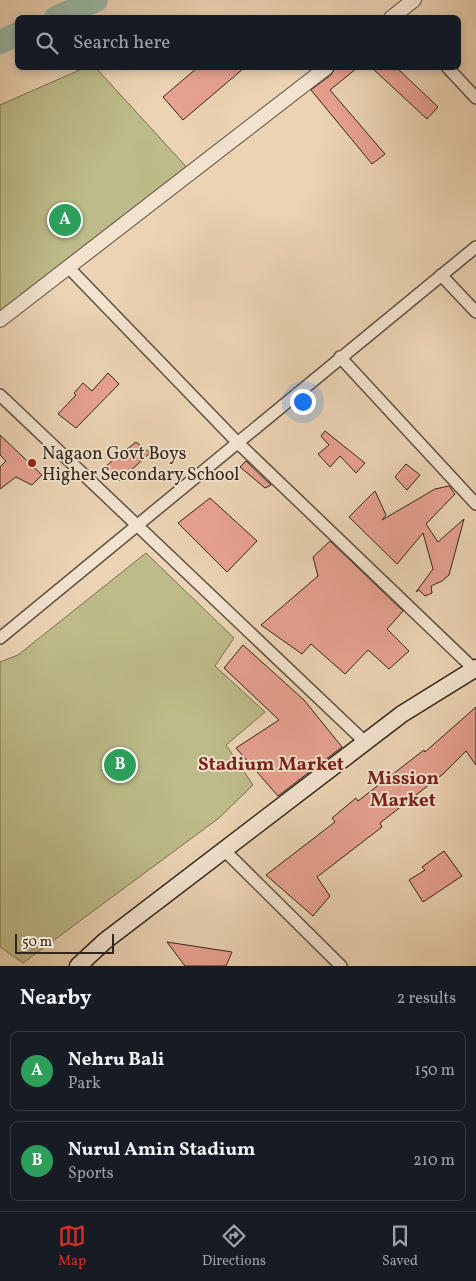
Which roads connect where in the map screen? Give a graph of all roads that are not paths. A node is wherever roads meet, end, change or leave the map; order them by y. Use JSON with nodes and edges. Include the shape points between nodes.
{"nodes":[{"id":1,"x":413,"y":0,"type":"edge"},
{"id":2,"x":398,"y":15,"type":"edge"},
{"id":3,"x":323,"y":70,"type":"edge"},
{"id":4,"x":450,"y":70,"type":"edge"},
{"id":5,"x":476,"y":98,"type":"edge"},
{"id":6,"x":476,"y":247,"type":"edge"},
{"id":7,"x":68,"y":267,"type":"junction"},
{"id":8,"x":441,"y":275,"type":"junction"},
{"id":9,"x":476,"y":312,"type":"edge"},
{"id":10,"x":0,"y":320,"type":"edge"},
{"id":11,"x":340,"y":357,"type":"junction"},
{"id":12,"x":0,"y":394,"type":"edge"},
{"id":13,"x":237,"y":442,"type":"junction"},
{"id":14,"x":476,"y":504,"type":"edge"},
{"id":15,"x":138,"y":526,"type":"junction"},
{"id":16,"x":0,"y":638,"type":"edge"},
{"id":17,"x":476,"y":670,"type":"edge"},
{"id":18,"x":365,"y":742,"type":"junction"},
{"id":19,"x":224,"y":850,"type":"junction"},
{"id":20,"x":78,"y":966,"type":"edge"},
{"id":21,"x":341,"y":966,"type":"edge"}],
"edges":[{"from":1,"to":2,"type":"street"},
{"from":3,"to":7,"type":"street"},
{"from":4,"to":5,"type":"street"},
{"from":6,"to":8,"type":"street"},
{"from":7,"to":10,"type":"street"},
{"from":7,"to":13,"type":"street"},
{"from":8,"to":9,"type":"street"},
{"from":8,"to":11,"type":"street"},
{"from":11,"to":13,"type":"street"},
{"from":11,"to":14,"type":"street"},
{"from":12,"to":15,"type":"street"},
{"from":13,"to":15,"type":"street"},
{"from":13,"to":17,"type":"street"},
{"from":15,"to":16,"type":"street"},
{"from":15,"to":18,"type":"street"},
{"from":17,"to":18,"type":"main road","via":[[402,714]]},
{"from":18,"to":19,"type":"main road"},
{"from":19,"to":20,"type":"main road","via":[[105,941]]},
{"from":19,"to":21,"type":"street"}]}
